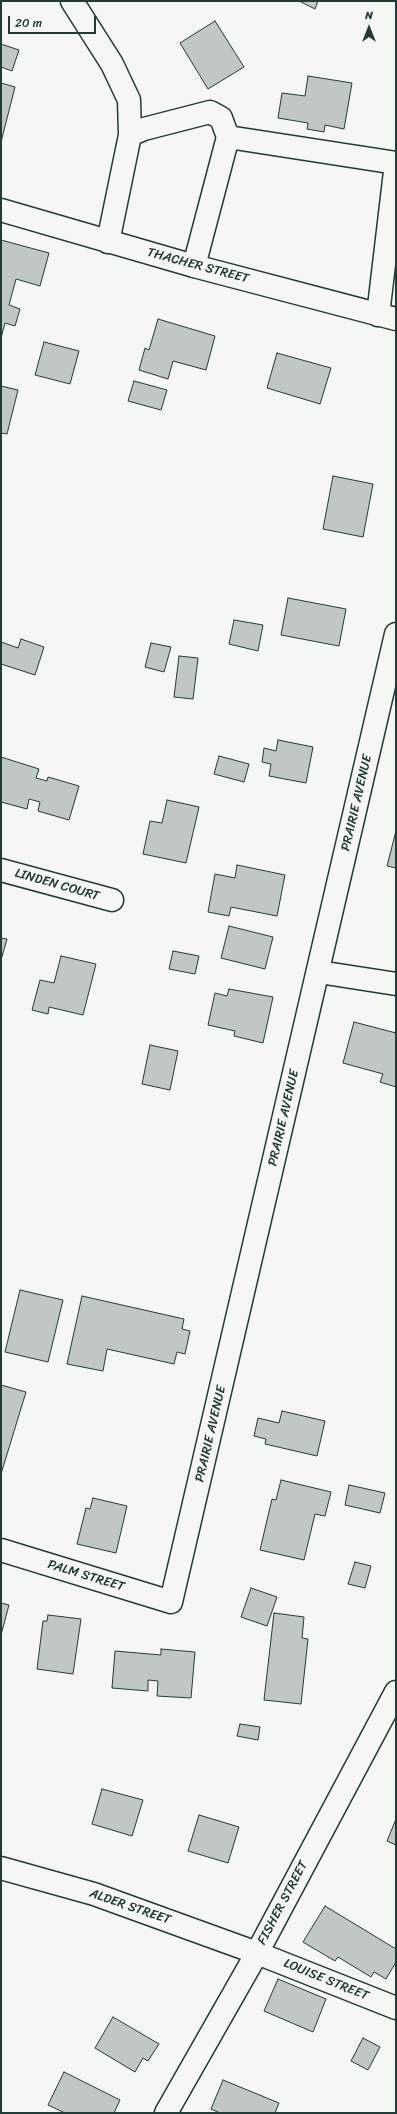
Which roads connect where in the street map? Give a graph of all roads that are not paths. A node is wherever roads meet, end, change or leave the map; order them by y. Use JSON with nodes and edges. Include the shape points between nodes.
{"nodes":[{"id":1,"x":72,"y":1,"type":"edge"},
{"id":2,"x":130,"y":135,"type":"junction"},
{"id":3,"x":228,"y":137,"type":"junction"},
{"id":4,"x":396,"y":163,"type":"edge"},
{"id":5,"x":1,"y":210,"type":"edge"},
{"id":6,"x":108,"y":242,"type":"junction"},
{"id":7,"x":194,"y":266,"type":"junction"},
{"id":8,"x":387,"y":317,"type":"edge"},
{"id":9,"x":396,"y":634,"type":"edge"},
{"id":10,"x":1,"y":870,"type":"edge"},
{"id":11,"x":112,"y":900,"type":"dead end"},
{"id":12,"x":318,"y":972,"type":"junction"},
{"id":13,"x":396,"y":984,"type":"edge"},
{"id":14,"x":1,"y":1550,"type":"edge"},
{"id":15,"x":171,"y":1602,"type":"joint"},
{"id":16,"x":396,"y":1692,"type":"edge"},
{"id":17,"x":1,"y":1868,"type":"edge"},
{"id":18,"x":257,"y":1953,"type":"junction"},
{"id":19,"x":396,"y":2008,"type":"edge"},
{"id":20,"x":166,"y":2113,"type":"edge"}],
"edges":[{"from":1,"to":2,"type":"street","via":[[112,64],[129,100]]},
{"from":2,"to":3,"type":"street","via":[[210,112],[221,118]]},
{"from":2,"to":6,"type":"street"},
{"from":3,"to":4,"type":"street"},
{"from":3,"to":7,"type":"street"},
{"from":4,"to":8,"type":"street"},
{"from":5,"to":6,"type":"street","name":"THACHER STREET"},
{"from":6,"to":7,"type":"street","name":"THACHER STREET"},
{"from":7,"to":8,"type":"street","name":"THACHER STREET"},
{"from":9,"to":12,"type":"street","name":"PRAIRIE AVENUE"},
{"from":10,"to":11,"type":"street","name":"LINDEN COURT"},
{"from":12,"to":13,"type":"street"},
{"from":12,"to":15,"type":"street","name":"PRAIRIE AVENUE"},
{"from":14,"to":15,"type":"street","name":"PALM STREET"},
{"from":16,"to":18,"type":"street","name":"FISHER STREET"},
{"from":17,"to":18,"type":"street","name":"ALDER STREET","via":[[94,1894]]},
{"from":18,"to":19,"type":"street","name":"LOUISE STREET"},
{"from":18,"to":20,"type":"street","name":"FISHER STREET"}]}
